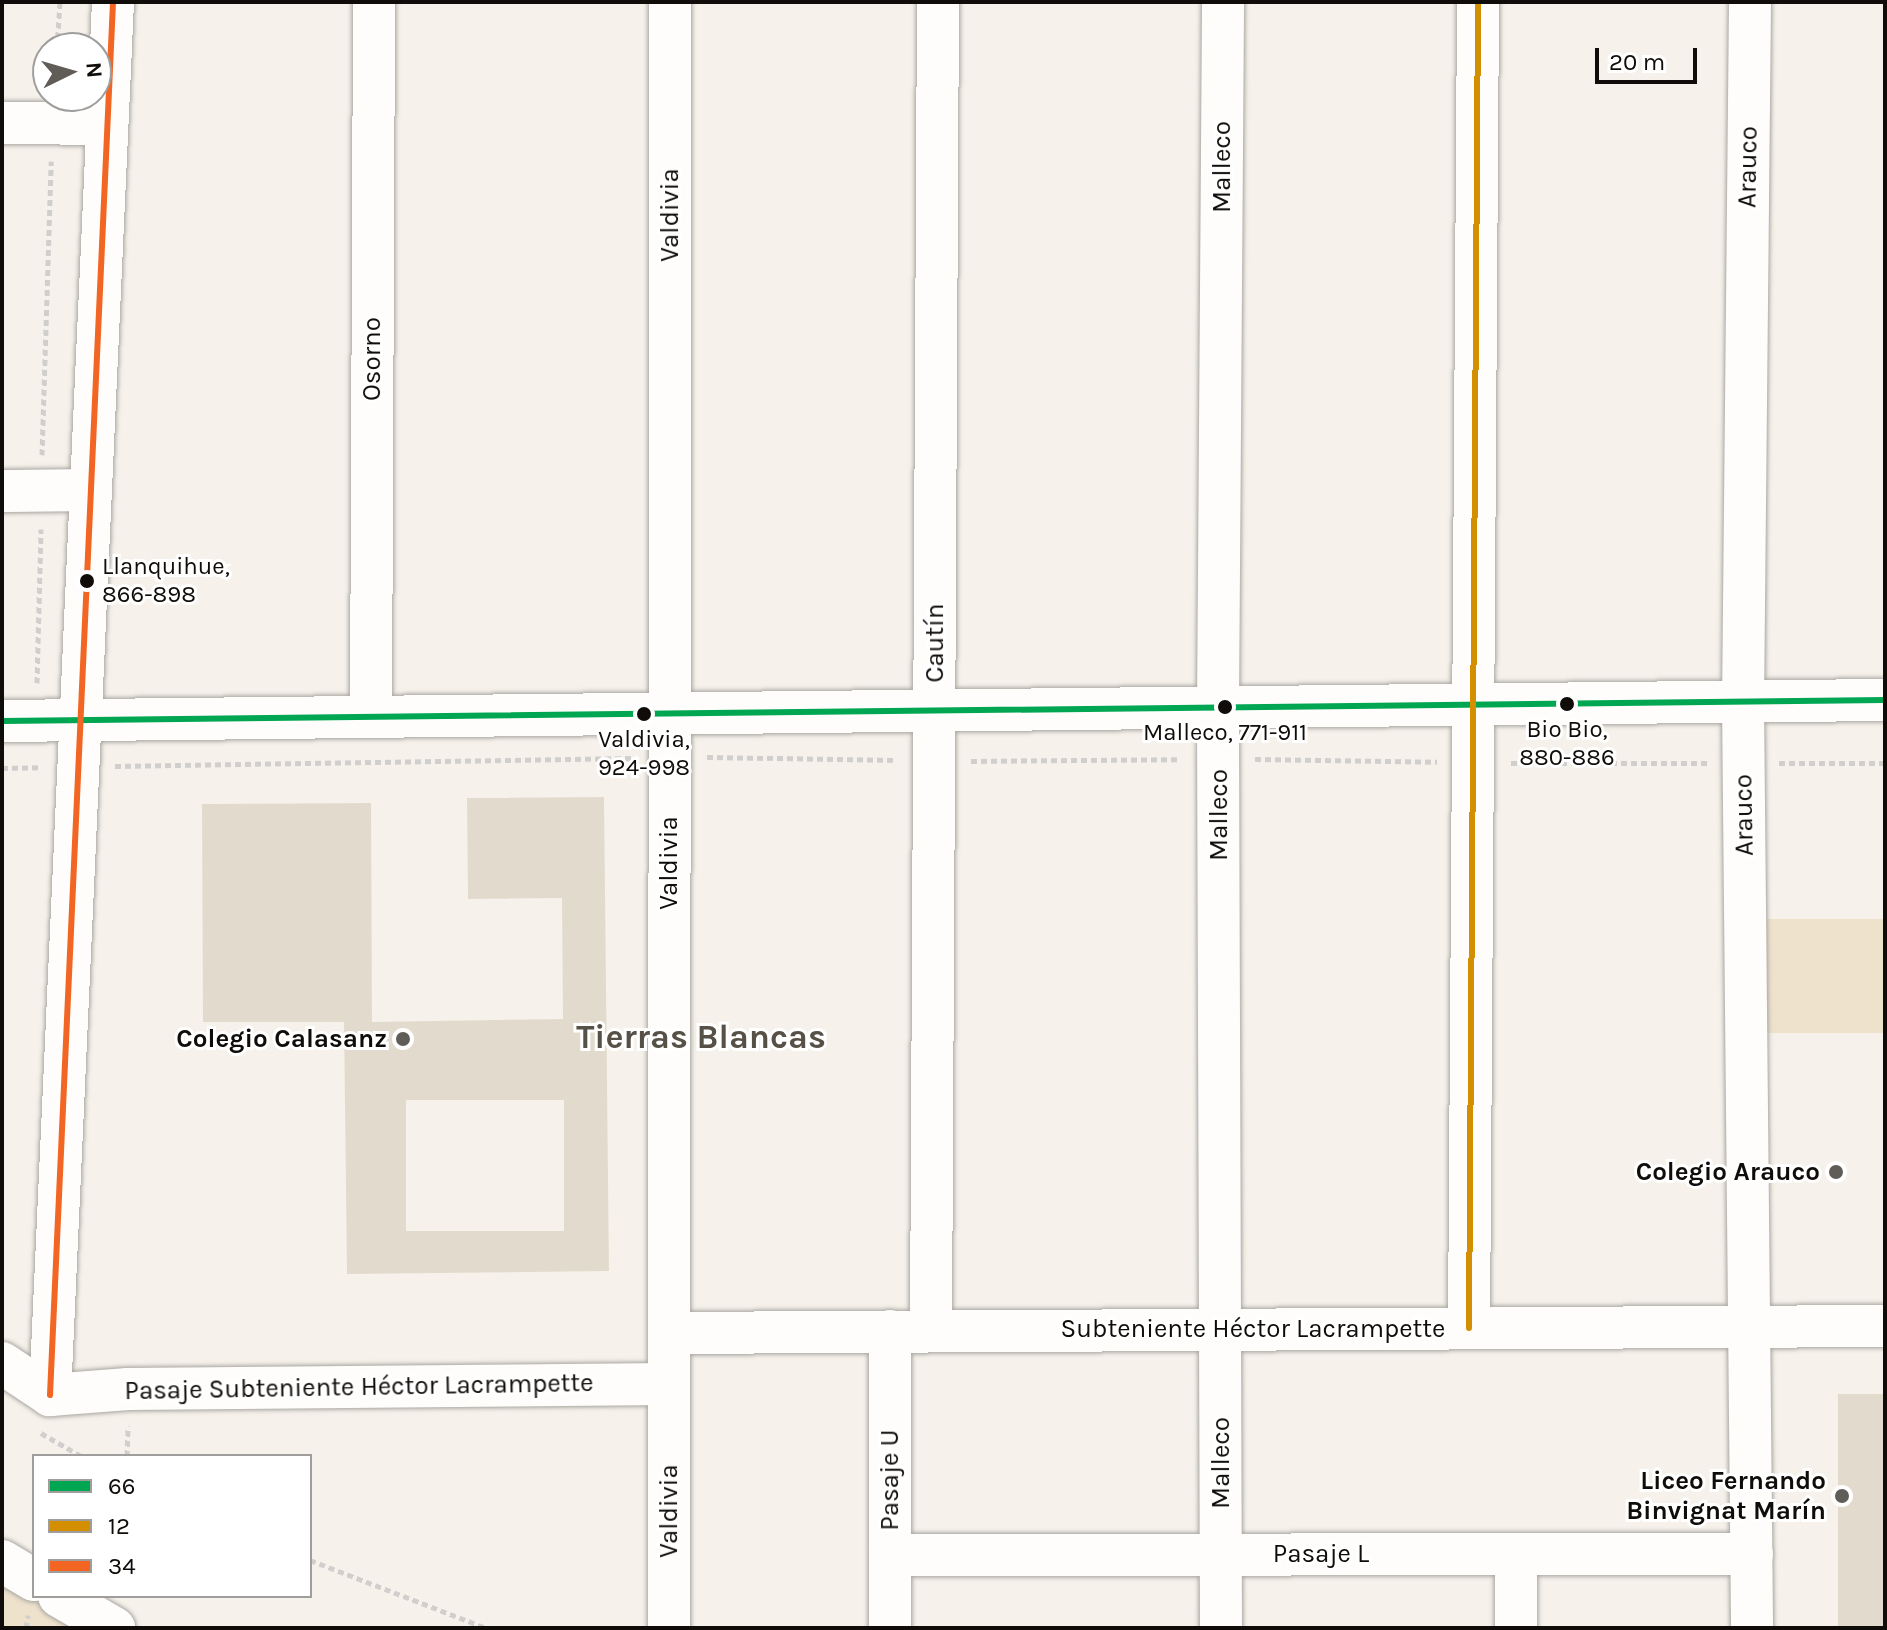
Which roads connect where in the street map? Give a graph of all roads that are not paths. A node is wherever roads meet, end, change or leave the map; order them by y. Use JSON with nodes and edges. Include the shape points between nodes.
{"nodes":[{"id":1,"x":113,"y":2,"type":"edge"},
{"id":2,"x":374,"y":2,"type":"edge"},
{"id":3,"x":670,"y":2,"type":"edge"},
{"id":4,"x":938,"y":2,"type":"edge"},
{"id":5,"x":1223,"y":2,"type":"edge"},
{"id":6,"x":1478,"y":2,"type":"edge"},
{"id":7,"x":1750,"y":2,"type":"edge"},
{"id":8,"x":2,"y":123,"type":"edge"},
{"id":9,"x":107,"y":124,"type":"junction"},
{"id":10,"x":91,"y":490,"type":"junction"},
{"id":11,"x":22,"y":491,"type":"edge"},
{"id":12,"x":1885,"y":700,"type":"edge"},
{"id":13,"x":1743,"y":702,"type":"junction"},
{"id":14,"x":1473,"y":705,"type":"junction"},
{"id":15,"x":1218,"y":708,"type":"junction"},
{"id":16,"x":934,"y":712,"type":"junction"},
{"id":17,"x":670,"y":714,"type":"junction"},
{"id":18,"x":371,"y":717,"type":"junction"},
{"id":19,"x":19,"y":721,"type":"edge"},
{"id":20,"x":81,"y":721,"type":"junction"},
{"id":21,"x":1885,"y":1326,"type":"edge"},
{"id":22,"x":1752,"y":1327,"type":"junction"},
{"id":23,"x":1469,"y":1328,"type":"junction"},
{"id":24,"x":1221,"y":1329,"type":"junction"},
{"id":25,"x":890,"y":1331,"type":"junction"},
{"id":26,"x":931,"y":1331,"type":"junction"},
{"id":27,"x":669,"y":1333,"type":"junction"},
{"id":28,"x":2,"y":1363,"type":"edge"},
{"id":29,"x":669,"y":1384,"type":"junction"},
{"id":30,"x":50,"y":1395,"type":"junction"},
{"id":31,"x":1221,"y":1554,"type":"junction"},
{"id":32,"x":1516,"y":1554,"type":"junction"},
{"id":33,"x":1752,"y":1554,"type":"junction"},
{"id":34,"x":890,"y":1555,"type":"junction"},
{"id":35,"x":2,"y":1561,"type":"edge"},
{"id":36,"x":32,"y":1579,"type":"edge"},
{"id":37,"x":62,"y":1598,"type":"edge"},
{"id":38,"x":114,"y":1628,"type":"edge"},
{"id":39,"x":669,"y":1628,"type":"edge"},
{"id":40,"x":890,"y":1628,"type":"edge"},
{"id":41,"x":1221,"y":1628,"type":"edge"},
{"id":42,"x":1516,"y":1628,"type":"edge"},
{"id":43,"x":1752,"y":1628,"type":"edge"}],
"edges":[{"from":1,"to":9,"type":"street"},
{"from":2,"to":18,"type":"street","name":"Osorno"},
{"from":3,"to":17,"type":"street","name":"Valdivia"},
{"from":4,"to":16,"type":"street","name":"Cautín"},
{"from":5,"to":15,"type":"street","name":"Malleco"},
{"from":6,"to":14,"type":"street"},
{"from":7,"to":13,"type":"street","name":"Arauco"},
{"from":8,"to":9,"type":"street"},
{"from":9,"to":10,"type":"street"},
{"from":10,"to":11,"type":"street"},
{"from":10,"to":20,"type":"street"},
{"from":12,"to":13,"type":"street"},
{"from":13,"to":14,"type":"street"},
{"from":13,"to":22,"type":"street","name":"Arauco"},
{"from":14,"to":15,"type":"street"},
{"from":14,"to":23,"type":"street"},
{"from":15,"to":16,"type":"street"},
{"from":15,"to":24,"type":"street","name":"Malleco"},
{"from":16,"to":17,"type":"street"},
{"from":16,"to":26,"type":"street","name":"Cautín"},
{"from":17,"to":18,"type":"street"},
{"from":17,"to":27,"type":"street","name":"Valdivia"},
{"from":18,"to":20,"type":"street"},
{"from":19,"to":20,"type":"street"},
{"from":20,"to":30,"type":"street"},
{"from":21,"to":22,"type":"street","name":"Subteniente Héctor Lacrampette"},
{"from":22,"to":23,"type":"street","name":"Subteniente Héctor Lacrampette"},
{"from":22,"to":33,"type":"street","name":"Arauco"},
{"from":23,"to":24,"type":"street","name":"Subteniente Héctor Lacrampette"},
{"from":24,"to":26,"type":"street","name":"Subteniente Héctor Lacrampette"},
{"from":24,"to":31,"type":"street","name":"Malleco"},
{"from":25,"to":26,"type":"street","name":"Subteniente Héctor Lacrampette"},
{"from":25,"to":27,"type":"street","name":"Subteniente Héctor Lacrampette"},
{"from":25,"to":34,"type":"street","name":"Pasaje U"},
{"from":27,"to":29,"type":"street","name":"Valdivia"},
{"from":28,"to":30,"type":"street"},
{"from":29,"to":30,"type":"street","name":"Pasaje Subteniente Héctor Lacrampette","via":[[128,1389]]},
{"from":29,"to":39,"type":"street","name":"Valdivia"},
{"from":31,"to":32,"type":"street","name":"Pasaje L"},
{"from":31,"to":34,"type":"street","name":"Pasaje L"},
{"from":31,"to":41,"type":"street","name":"Malleco"},
{"from":32,"to":33,"type":"street","name":"Pasaje L"},
{"from":32,"to":42,"type":"street"},
{"from":33,"to":43,"type":"street","name":"Arauco"},
{"from":34,"to":40,"type":"street","name":"Pasaje U"},
{"from":35,"to":36,"type":"street"},
{"from":37,"to":38,"type":"street"}]}
